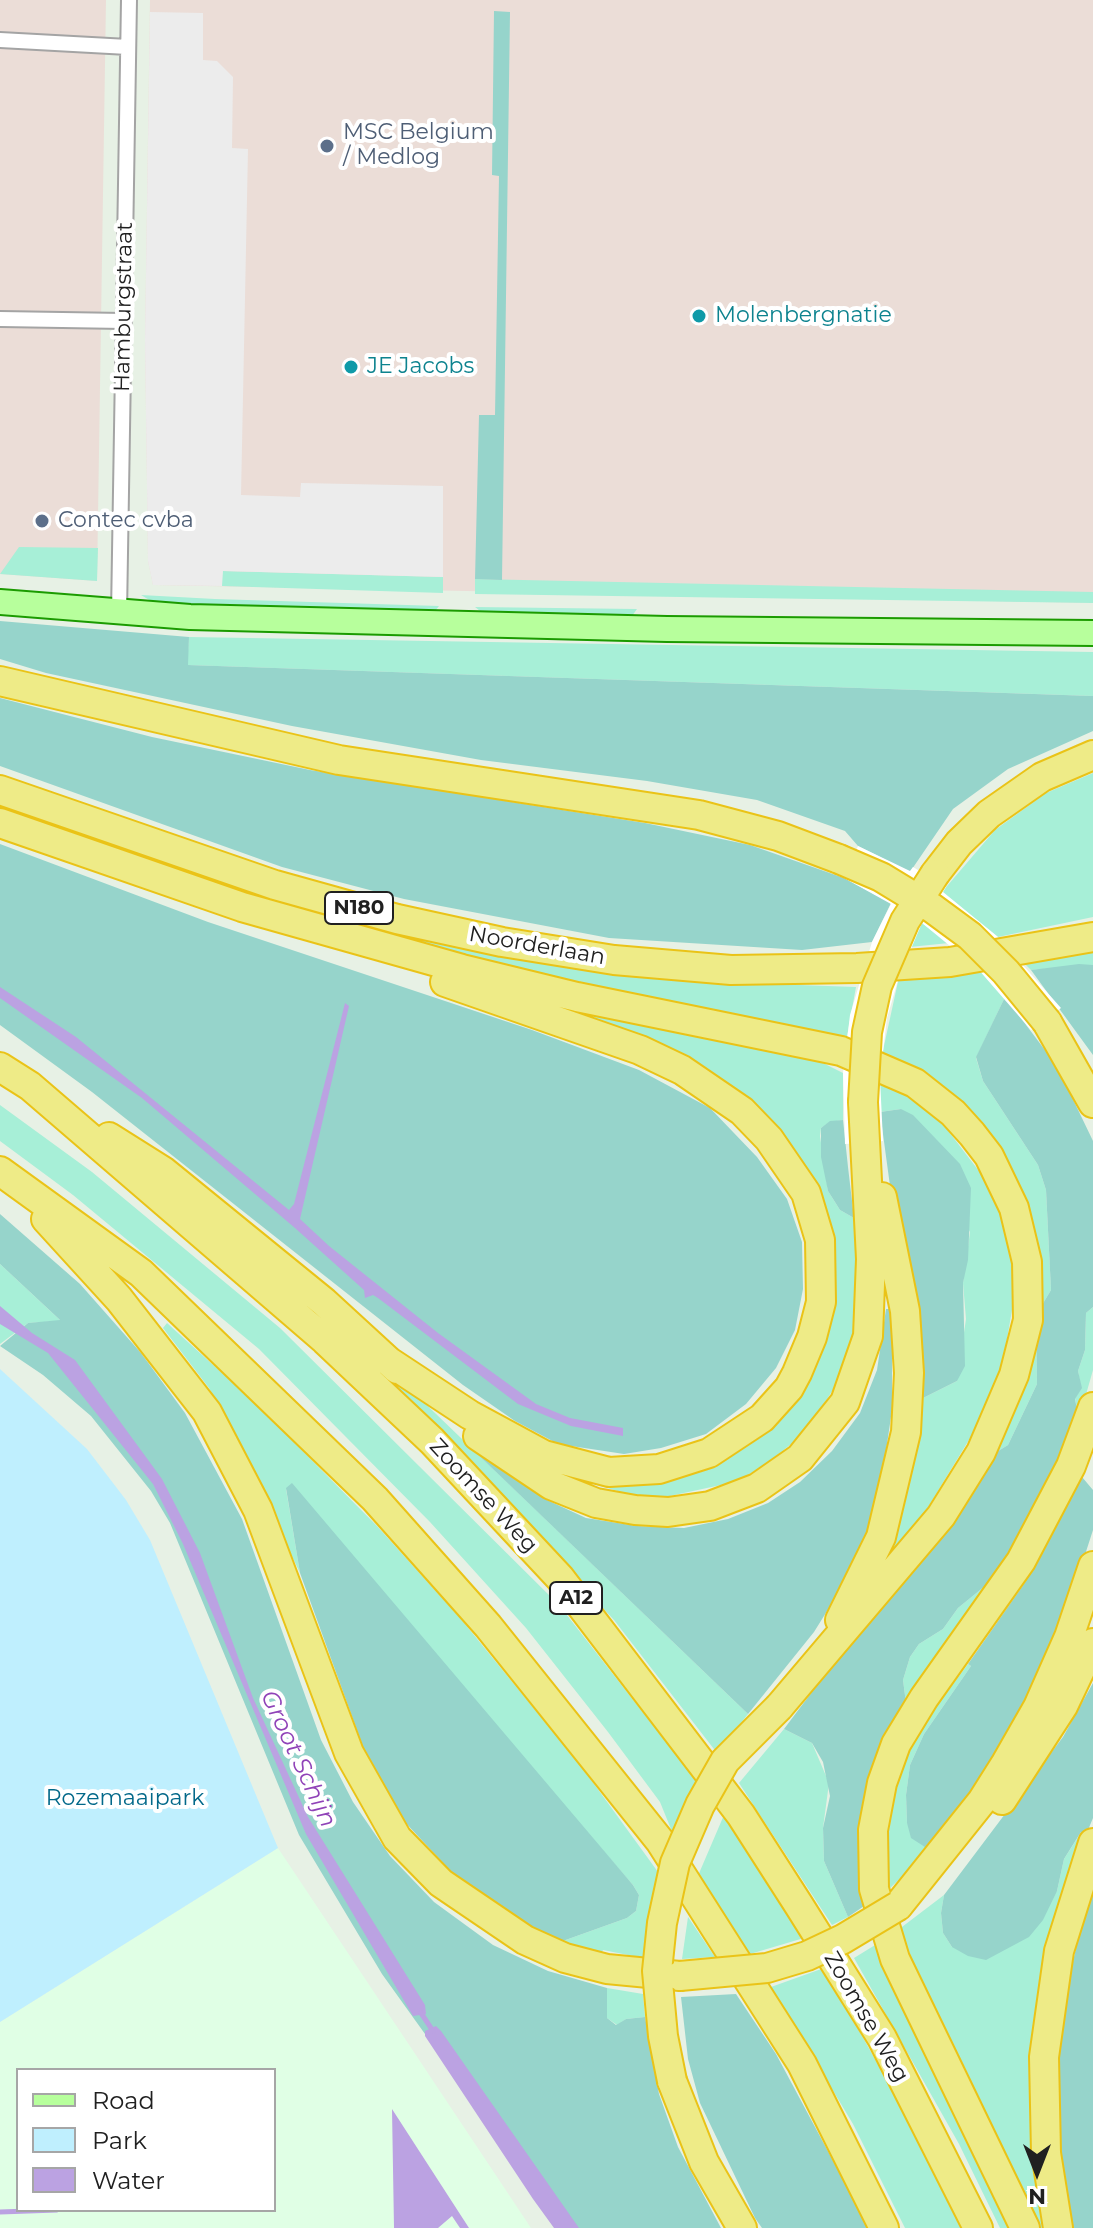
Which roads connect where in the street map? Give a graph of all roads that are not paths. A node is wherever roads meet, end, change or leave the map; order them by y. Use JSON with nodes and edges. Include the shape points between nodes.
{"nodes":[{"id":1,"x":129,"y":0,"type":"edge"},
{"id":2,"x":0,"y":40,"type":"edge"},
{"id":3,"x":128,"y":47,"type":"junction"},
{"id":4,"x":0,"y":319,"type":"edge"},
{"id":5,"x":124,"y":321,"type":"junction"},
{"id":6,"x":0,"y":602,"type":"edge"},
{"id":7,"x":119,"y":614,"type":"junction"},
{"id":8,"x":1093,"y":633,"type":"edge"},
{"id":9,"x":0,"y":681,"type":"edge"},
{"id":10,"x":1093,"y":755,"type":"edge"},
{"id":11,"x":0,"y":790,"type":"edge"},
{"id":12,"x":0,"y":823,"type":"edge"},
{"id":13,"x":242,"y":907,"type":"junction"},
{"id":14,"x":1093,"y":937,"type":"edge"},
{"id":15,"x":0,"y":1067,"type":"edge"},
{"id":16,"x":30,"y":1086,"type":"junction"},
{"id":17,"x":863,"y":1102,"type":"junction"},
{"id":18,"x":1093,"y":1103,"type":"edge"},
{"id":19,"x":2,"y":1173,"type":"edge"},
{"id":20,"x":382,"y":1357,"type":"junction"},
{"id":21,"x":1093,"y":1407,"type":"edge"},
{"id":22,"x":1093,"y":1566,"type":"edge"},
{"id":23,"x":1093,"y":1643,"type":"edge"},
{"id":24,"x":821,"y":1656,"type":"junction"},
{"id":25,"x":1093,"y":1843,"type":"edge"},
{"id":26,"x":952,"y":1852,"type":"junction"},
{"id":27,"x":742,"y":2228,"type":"edge"},
{"id":28,"x":884,"y":2228,"type":"edge"},
{"id":29,"x":978,"y":2228,"type":"edge"},
{"id":30,"x":1025,"y":2228,"type":"edge"},
{"id":31,"x":1058,"y":2228,"type":"edge"}],
"edges":[{"from":1,"to":3,"type":"street","name":"Hamburgstraat"},
{"from":2,"to":3,"type":"street"},
{"from":3,"to":5,"type":"street","name":"Hamburgstraat"},
{"from":4,"to":5,"type":"street"},
{"from":5,"to":7,"type":"street","name":"Hamburgstraat"},
{"from":6,"to":7,"type":"main road"},
{"from":7,"to":8,"type":"main road","via":[[461,625]]},
{"from":9,"to":18,"type":"highway","bridge":true,"via":[[339,760],[699,815],[839,859],[881,877],[970,936],[1047,1022]]},
{"from":10,"to":17,"type":"highway","bridge":true,"via":[[1042,777],[989,814],[935,874],[905,921],[877,986],[867,1032]]},
{"from":11,"to":14,"type":"highway","name":"Noorderlaan","number":"N180","via":[[275,885],[397,919],[614,960],[731,970],[857,968],[950,962]]},
{"from":12,"to":13,"type":"highway"},
{"from":13,"to":20,"type":"highway","via":[[304,936],[596,1032],[682,1070],[742,1111],[769,1139],[797,1176],[813,1210],[822,1254],[821,1302],[797,1373],[747,1430],[687,1462],[633,1472],[564,1462],[470,1415]]},
{"from":13,"to":24,"type":"highway","via":[[577,997],[841,1051],[915,1083],[972,1134],[1014,1208],[1027,1262],[1028,1320],[1014,1375],[981,1452],[946,1509]]},
{"from":15,"to":16,"type":"highway","name":"Zoomse Weg","number":"A12"},
{"from":16,"to":20,"type":"highway","via":[[163,1171],[324,1302]]},
{"from":16,"to":29,"type":"highway","name":"Zoomse Weg","number":"A12","via":[[325,1340],[432,1441],[560,1578],[741,1815],[792,1894],[882,2038]]},
{"from":17,"to":20,"type":"highway","via":[[872,1294],[862,1359],[845,1402],[818,1441],[757,1488],[710,1506],[668,1512],[573,1495],[513,1462]]},
{"from":17,"to":24,"type":"highway","via":[[905,1311],[909,1394],[900,1468],[881,1537]]},
{"from":19,"to":26,"type":"highway","bridge":true,"via":[[119,1299],[207,1412],[258,1510],[349,1753],[397,1838],[441,1883],[525,1940],[565,1958],[607,1969],[680,1976],[767,1968],[807,1956],[898,1906]]},
{"from":19,"to":28,"type":"highway","via":[[141,1273],[375,1499],[488,1626],[651,1830],[699,1901],[802,2064]]},
{"from":21,"to":30,"type":"highway","via":[[1071,1466],[1021,1561],[896,1744],[873,1830],[874,1889],[884,1930],[930,2038]]},
{"from":22,"to":26,"type":"highway","via":[[1038,1707]]},
{"from":23,"to":26,"type":"highway","via":[[1027,1766]]},
{"from":24,"to":27,"type":"highway","bridge":true,"via":[[725,1761],[675,1863],[662,1923],[657,1971],[672,2081],[704,2162]]},
{"from":25,"to":31,"type":"highway","via":[[1059,1951],[1045,2041],[1043,2106]]}]}
